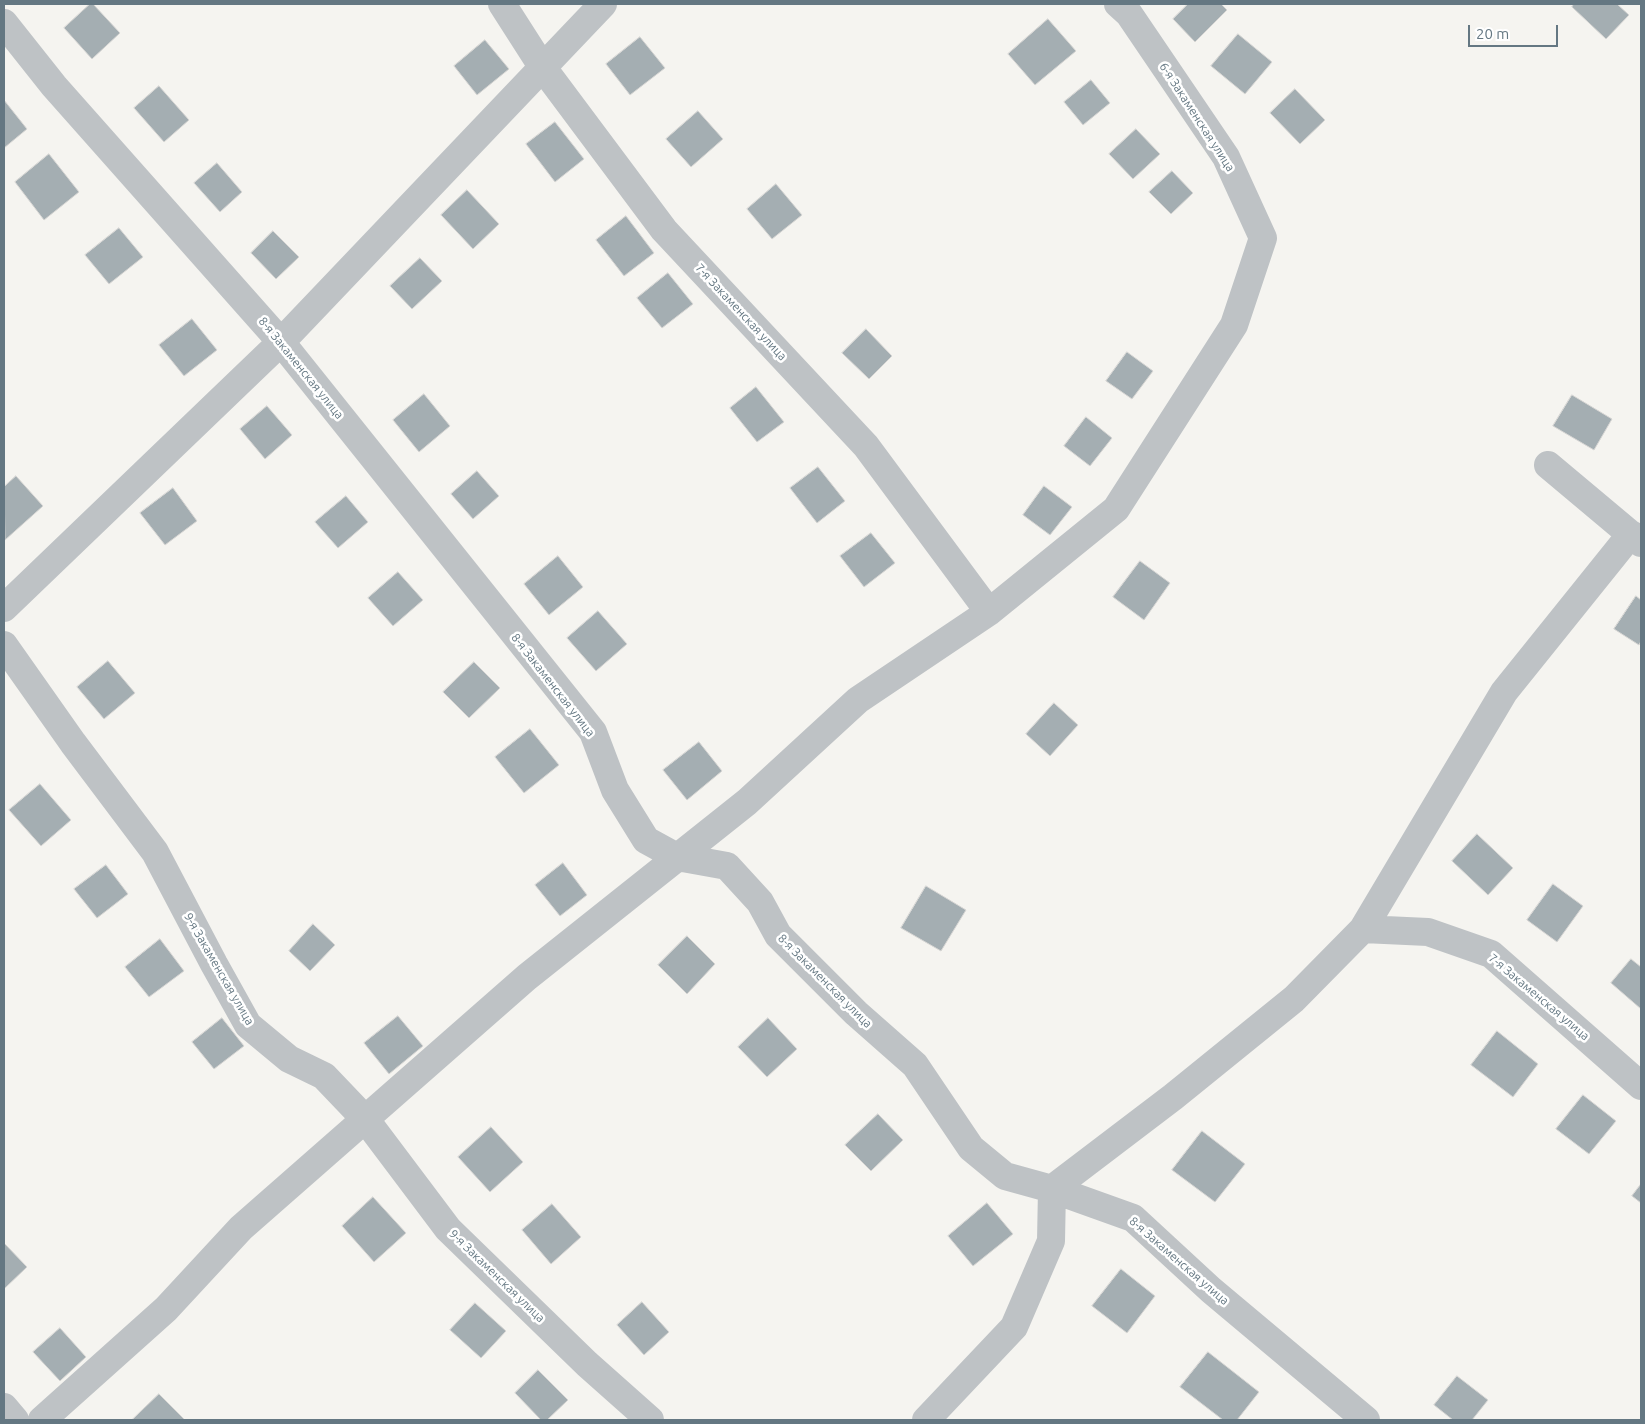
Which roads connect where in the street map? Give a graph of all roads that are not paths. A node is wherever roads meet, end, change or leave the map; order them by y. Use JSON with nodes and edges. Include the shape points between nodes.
{"nodes":[{"id":1,"x":502,"y":4,"type":"edge"},
{"id":2,"x":603,"y":4,"type":"edge"},
{"id":3,"x":1118,"y":4,"type":"edge"},
{"id":4,"x":4,"y":23,"type":"edge"},
{"id":5,"x":543,"y":68,"type":"junction"},
{"id":6,"x":281,"y":342,"type":"junction"},
{"id":7,"x":1548,"y":465,"type":"dead end"},
{"id":8,"x":1636,"y":538,"type":"edge"},
{"id":9,"x":4,"y":608,"type":"edge"},
{"id":10,"x":990,"y":612,"type":"junction"},
{"id":11,"x":4,"y":645,"type":"edge"},
{"id":12,"x":677,"y":857,"type":"junction"},
{"id":13,"x":1363,"y":929,"type":"junction"},
{"id":14,"x":1641,"y":1086,"type":"edge"},
{"id":15,"x":366,"y":1120,"type":"junction"},
{"id":16,"x":1052,"y":1189,"type":"junction"},
{"id":17,"x":4,"y":1407,"type":"edge"},
{"id":18,"x":15,"y":1420,"type":"edge"},
{"id":19,"x":42,"y":1420,"type":"edge"},
{"id":20,"x":650,"y":1420,"type":"edge"},
{"id":21,"x":926,"y":1420,"type":"edge"},
{"id":22,"x":1366,"y":1420,"type":"edge"}],
"edges":[{"from":1,"to":5,"type":"street","name":"7-я Закаменская улица"},
{"from":2,"to":5,"type":"street"},
{"from":3,"to":10,"type":"street","name":"6-я Закаменская улица","via":[[1130,14],[1226,157],[1263,238],[1234,325],[1116,509]]},
{"from":4,"to":6,"type":"street","name":"8-я Закаменская улица","via":[[54,86]]},
{"from":5,"to":6,"type":"street"},
{"from":5,"to":10,"type":"street","name":"7-я Закаменская улица","via":[[664,230],[866,446]]},
{"from":6,"to":9,"type":"street"},
{"from":6,"to":12,"type":"street","name":"8-я Закаменская улица","via":[[593,732],[615,790],[646,840]]},
{"from":7,"to":8,"type":"street"},
{"from":8,"to":13,"type":"street","via":[[1504,692]]},
{"from":10,"to":12,"type":"street","via":[[858,700],[748,802]]},
{"from":11,"to":15,"type":"street","name":"9-я Закаменская улица","via":[[155,852],[248,1025],[289,1059],[324,1076]]},
{"from":12,"to":15,"type":"street","via":[[527,977]]},
{"from":12,"to":16,"type":"street","name":"8-я Закаменская улица","via":[[726,866],[760,902],[778,935],[856,1014],[915,1065],[971,1148],[1005,1176]]},
{"from":13,"to":14,"type":"street","name":"7-я Закаменская улица","via":[[1428,932],[1491,954]]},
{"from":13,"to":16,"type":"street","via":[[1294,999]]},
{"from":15,"to":19,"type":"street","via":[[241,1228],[166,1309]]},
{"from":15,"to":20,"type":"street","name":"9-я Закаменская улица","via":[[448,1229],[587,1364]]},
{"from":16,"to":21,"type":"street","via":[[1051,1241],[1014,1327]]},
{"from":16,"to":22,"type":"street","name":"8-я Закаменская улица","via":[[1133,1218],[1212,1290]]},
{"from":17,"to":18,"type":"street"}]}
